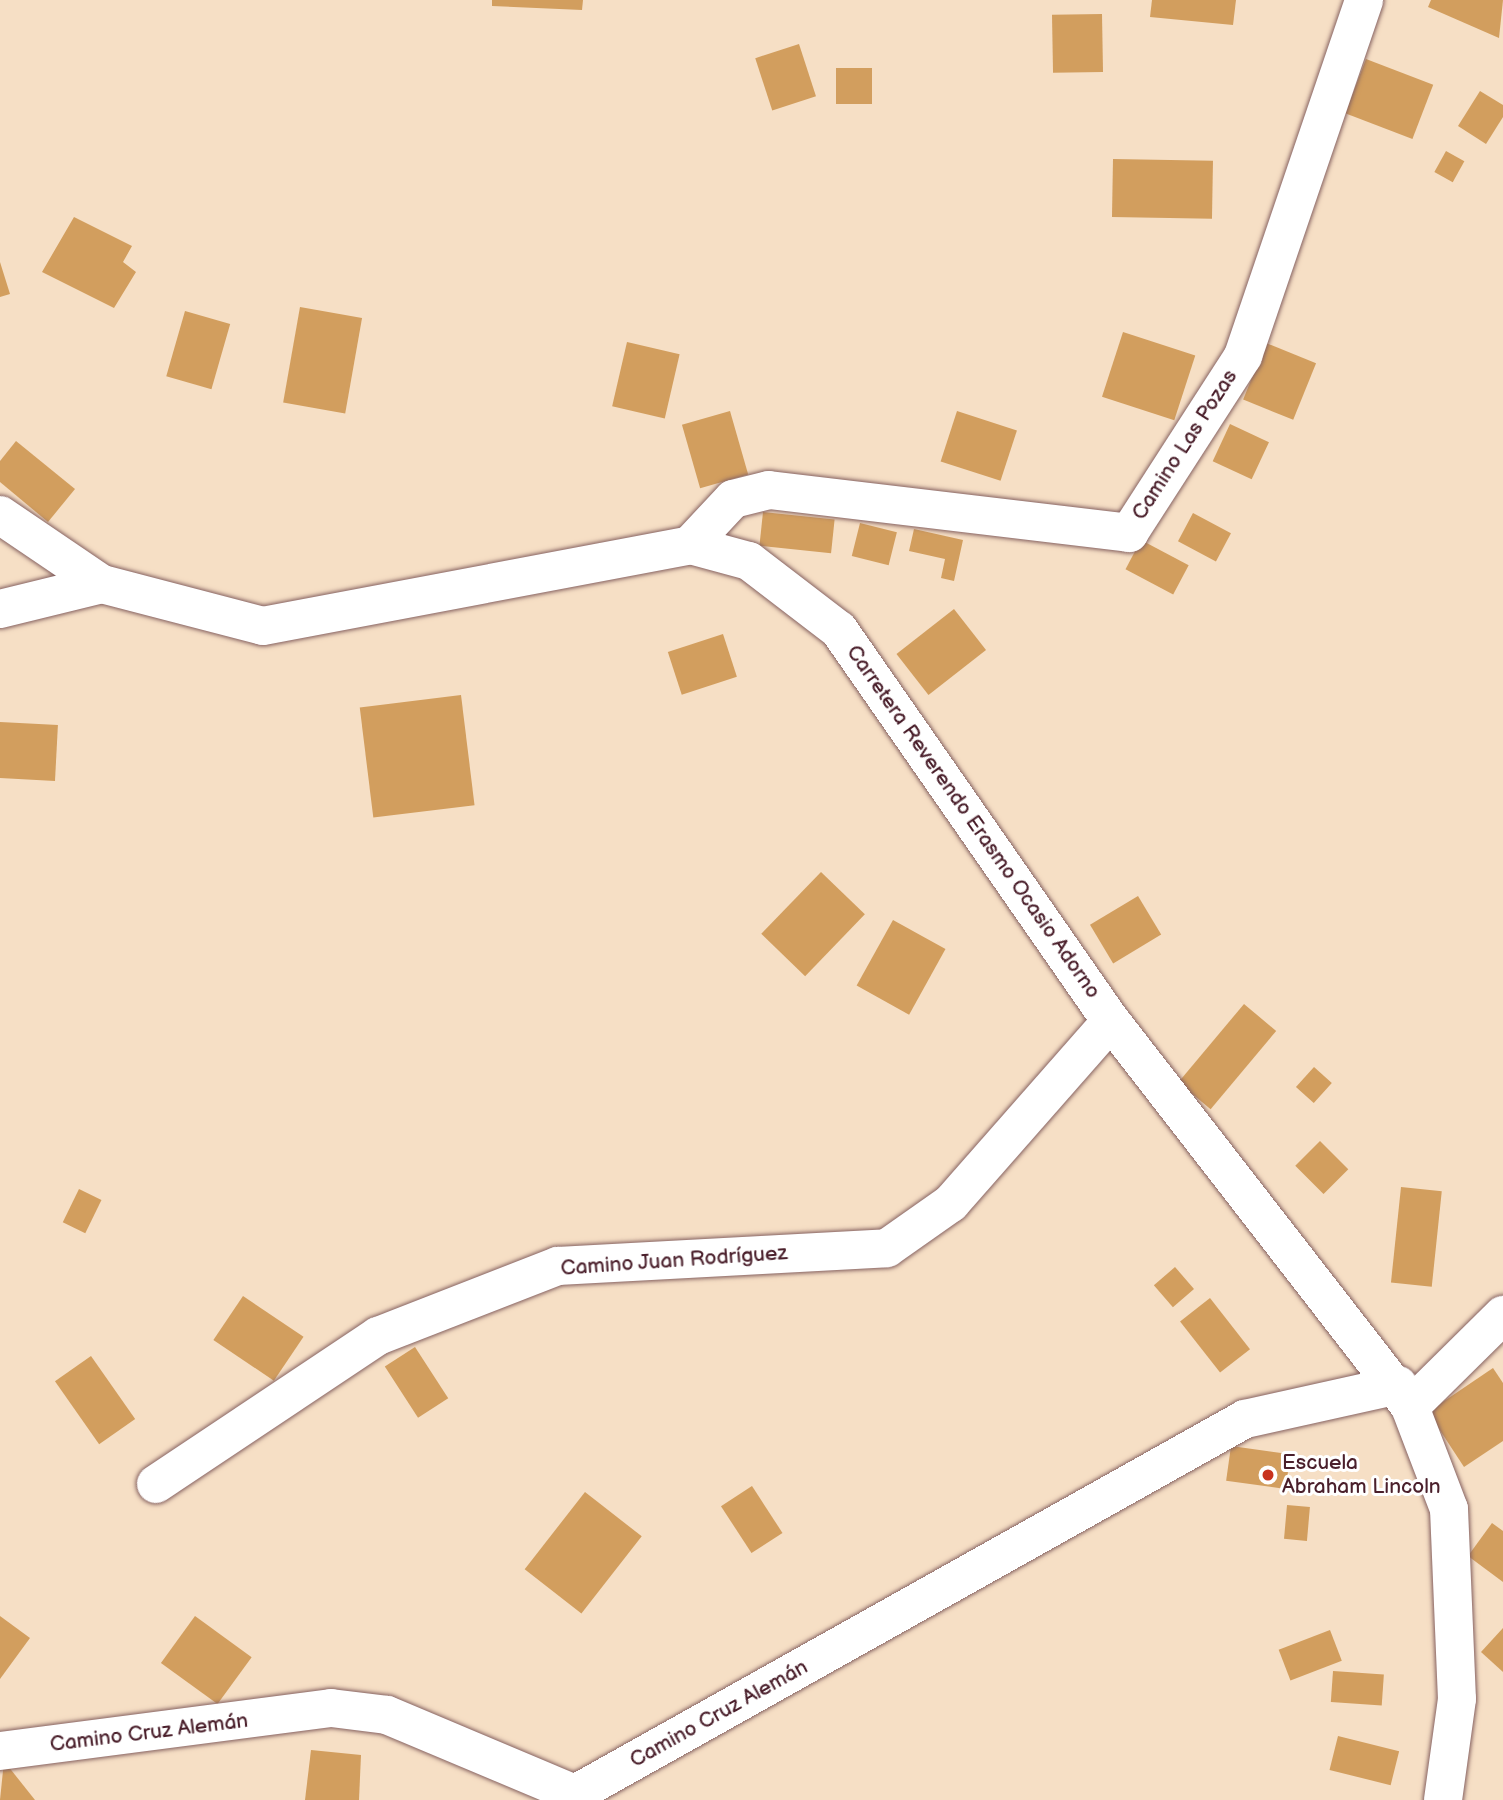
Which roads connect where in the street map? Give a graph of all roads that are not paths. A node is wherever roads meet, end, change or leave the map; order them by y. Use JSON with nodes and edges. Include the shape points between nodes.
{"nodes":[{"id":1,"x":1364,"y":0,"type":"edge"},
{"id":2,"x":0,"y":515,"type":"edge"},
{"id":3,"x":690,"y":545,"type":"junction"},
{"id":4,"x":102,"y":584,"type":"junction"},
{"id":5,"x":0,"y":609,"type":"edge"},
{"id":6,"x":1111,"y":1021,"type":"junction"},
{"id":7,"x":1503,"y":1315,"type":"edge"},
{"id":8,"x":1404,"y":1396,"type":"junction"},
{"id":9,"x":156,"y":1484,"type":"dead end"},
{"id":10,"x":0,"y":1751,"type":"edge"},
{"id":11,"x":575,"y":1797,"type":"edge"},
{"id":12,"x":1443,"y":1800,"type":"edge"}],
"edges":[{"from":1,"to":3,"type":"street","name":"Camino Las Pozas","via":[[1243,356],[1129,533],[769,490],[733,499]]},
{"from":2,"to":4,"type":"street","name":"Carretera Reverendo Erasmo Ocasio Adorno"},
{"from":3,"to":4,"type":"street","name":"Carretera Reverendo Erasmo Ocasio Adorno","via":[[263,626]]},
{"from":3,"to":6,"type":"street","name":"Carretera Reverendo Erasmo Ocasio Adorno","via":[[749,561],[839,630]]},
{"from":4,"to":5,"type":"street"},
{"from":6,"to":8,"type":"street","name":"Carretera Reverendo Erasmo Ocasio Adorno"},
{"from":6,"to":9,"type":"street","name":"Camino Juan Rodríguez","via":[[951,1203],[887,1248],[558,1266],[378,1336]]},
{"from":7,"to":8,"type":"street"},
{"from":8,"to":11,"type":"street","name":"Camino Cruz Alemán","via":[[1245,1419]]},
{"from":8,"to":12,"type":"street","name":"Carretera Reverendo Erasmo Ocasio Adorno","via":[[1448,1509],[1457,1699]]},
{"from":10,"to":11,"type":"street","name":"Camino Cruz Alemán","via":[[331,1708],[387,1715]]}]}
